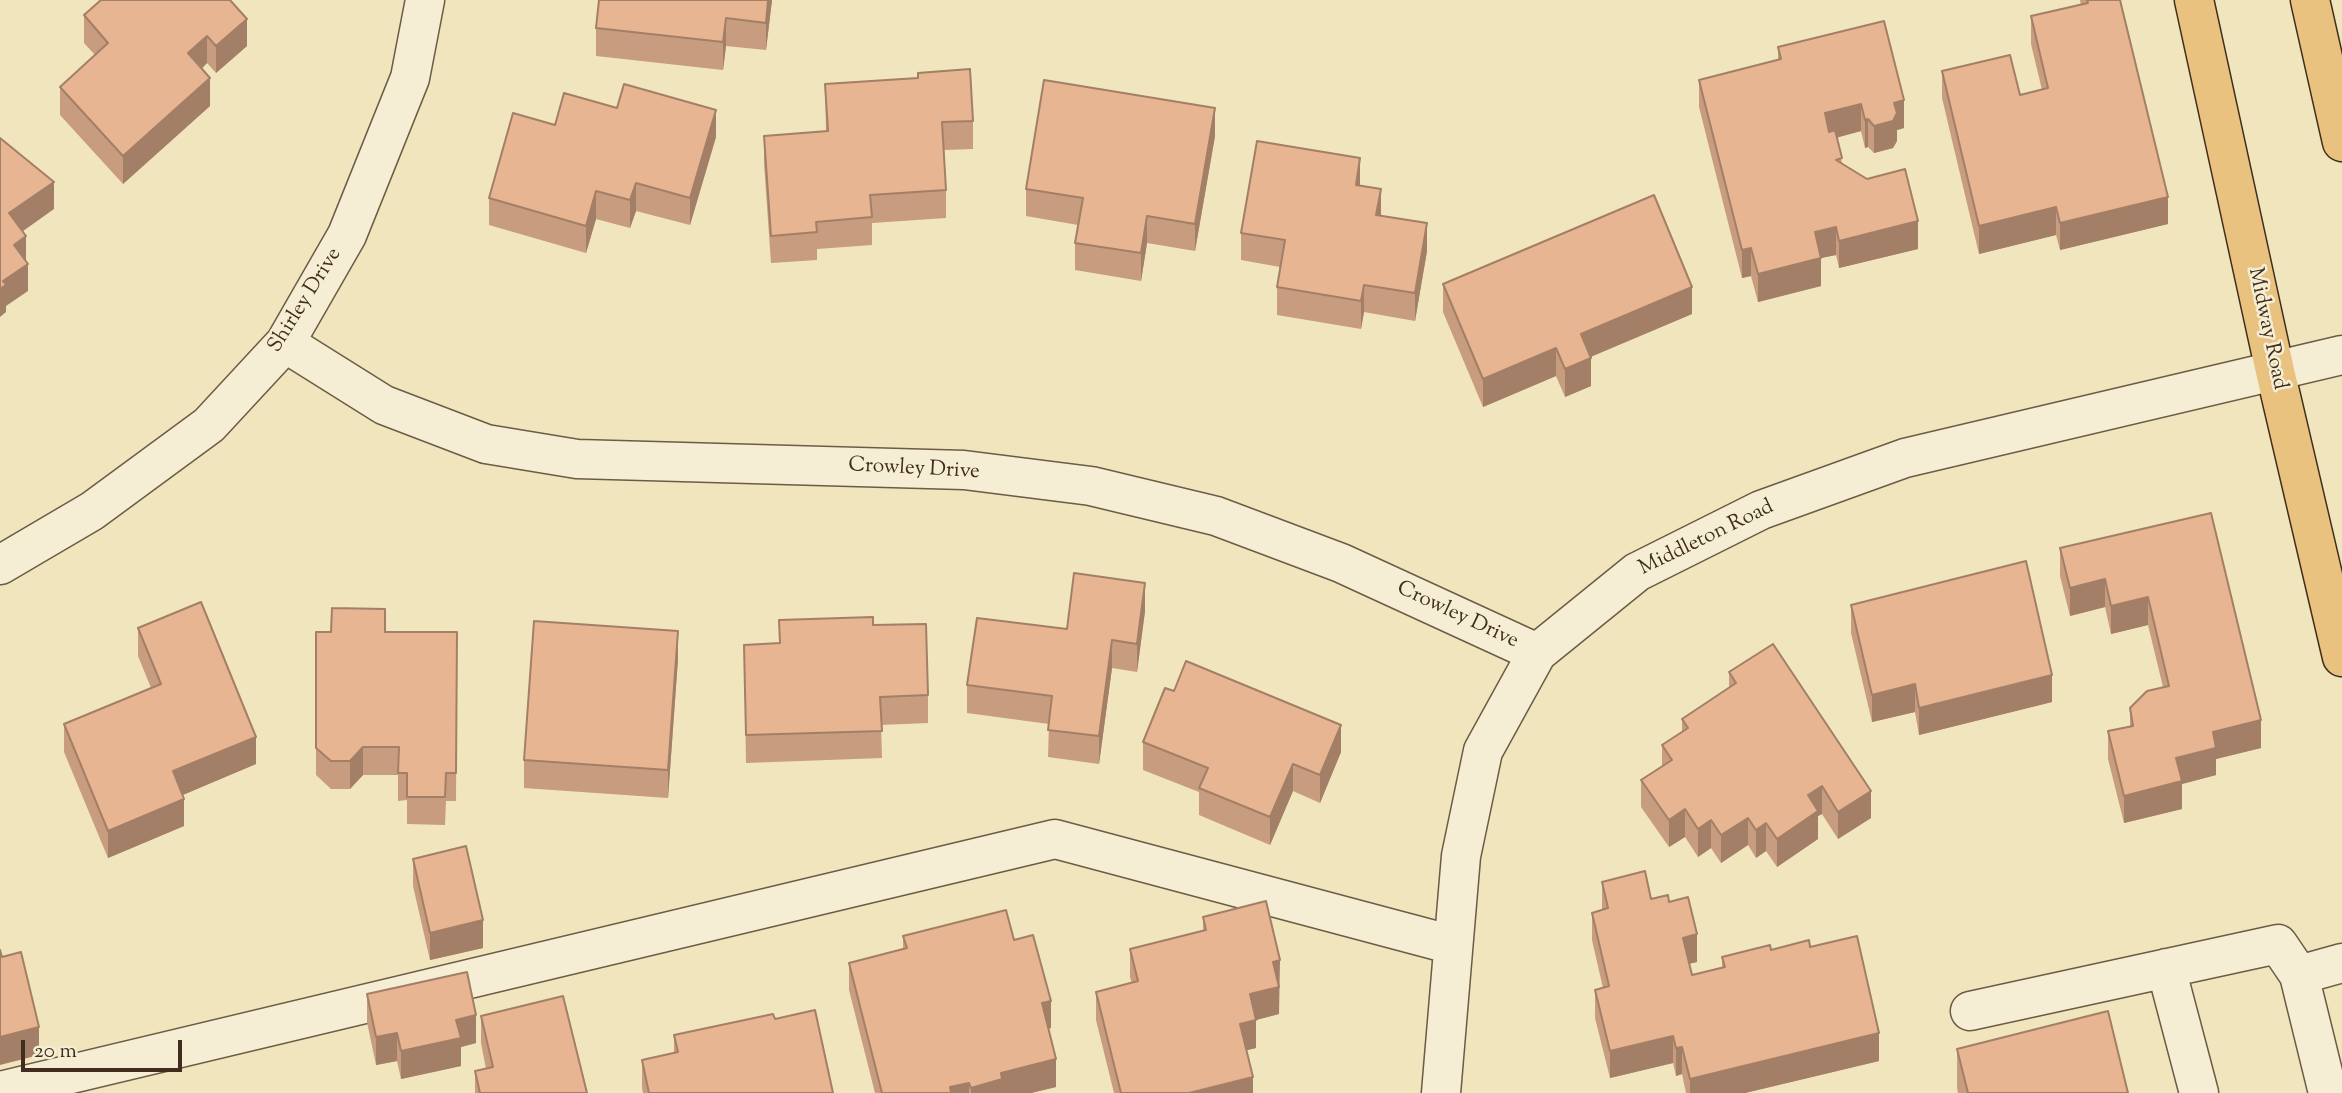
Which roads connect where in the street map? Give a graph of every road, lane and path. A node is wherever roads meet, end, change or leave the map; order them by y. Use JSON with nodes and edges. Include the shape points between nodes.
{"nodes":[{"id":1,"x":425,"y":0,"type":"edge"},
{"id":2,"x":2194,"y":0,"type":"edge"},
{"id":3,"x":2311,"y":0,"type":"edge"},
{"id":4,"x":2342,"y":142,"type":"edge"},
{"id":5,"x":285,"y":343,"type":"junction"},
{"id":6,"x":2342,"y":355,"type":"edge"},
{"id":7,"x":2275,"y":371,"type":"junction"},
{"id":8,"x":0,"y":565,"type":"edge"},
{"id":9,"x":1537,"y":653,"type":"junction"},
{"id":10,"x":2342,"y":657,"type":"edge"},
{"id":11,"x":1453,"y":945,"type":"junction"},
{"id":12,"x":2342,"y":963,"type":"edge"},
{"id":13,"x":2166,"y":968,"type":"junction"},
{"id":14,"x":2299,"y":975,"type":"junction"},
{"id":15,"x":1970,"y":1011,"type":"dead end"},
{"id":16,"x":0,"y":1091,"type":"edge"},
{"id":17,"x":1441,"y":1093,"type":"edge"},
{"id":18,"x":2199,"y":1093,"type":"edge"},
{"id":19,"x":2328,"y":1093,"type":"edge"}],
"edges":[{"from":1,"to":5,"type":"street","name":"Shirley Drive","via":[[410,78],[346,235]]},
{"from":2,"to":7,"type":"main road","name":"Midway Road"},
{"from":3,"to":4,"type":"main road"},
{"from":5,"to":8,"type":"street","name":"Shirley Drive","via":[[209,425],[92,511]]},
{"from":5,"to":9,"type":"street","name":"Crowley Drive","via":[[384,405],[486,444],[577,459],[964,470],[1091,486],[1216,516],[1341,563]]},
{"from":6,"to":7,"type":"street","name":"Middleton Road"},
{"from":7,"to":9,"type":"street","name":"Middleton Road","via":[[1905,458],[1761,510],[1637,572]]},
{"from":7,"to":10,"type":"main road","name":"Midway Road"},
{"from":9,"to":11,"type":"street","name":"Middleton Road","via":[[1483,751],[1461,856]]},
{"from":11,"to":16,"type":"street","via":[[1055,839]]},
{"from":11,"to":17,"type":"street","name":"Middleton Road"},
{"from":12,"to":14,"type":"street"},
{"from":13,"to":14,"type":"street","via":[[2278,944]]},
{"from":13,"to":15,"type":"street"},
{"from":13,"to":18,"type":"street"},
{"from":14,"to":19,"type":"street"}]}
